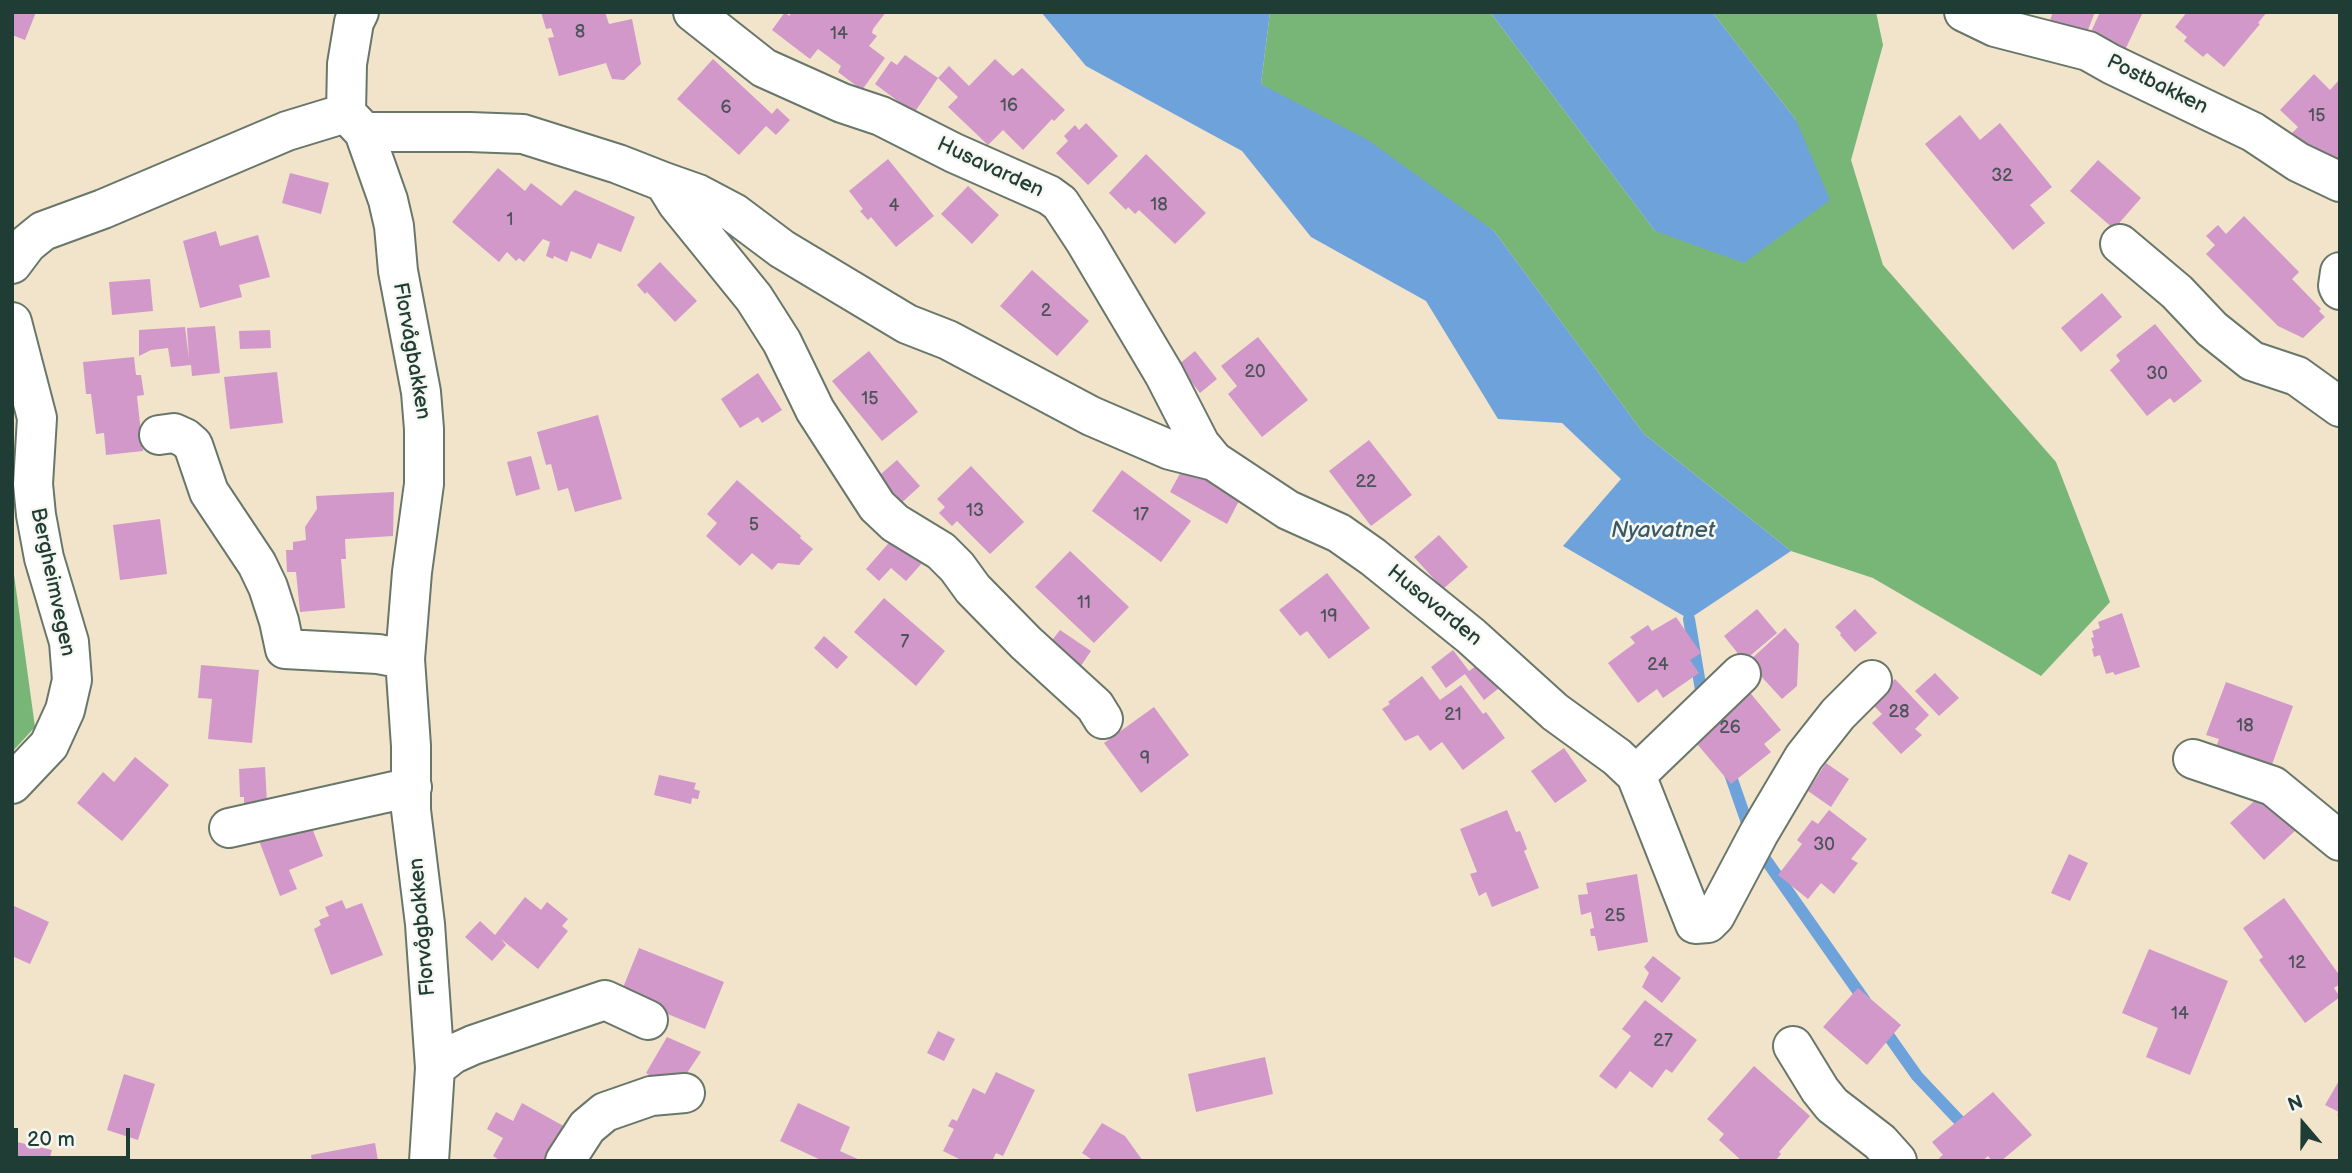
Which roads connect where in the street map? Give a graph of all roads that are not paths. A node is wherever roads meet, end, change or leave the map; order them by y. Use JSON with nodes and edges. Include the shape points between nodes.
{"nodes":[{"id":1,"x":359,"y":12,"type":"edge"},
{"id":2,"x":694,"y":12,"type":"edge"},
{"id":3,"x":1964,"y":12,"type":"edge"},
{"id":4,"x":355,"y":123,"type":"junction"},
{"id":5,"x":664,"y":182,"type":"junction"},
{"id":6,"x":2340,"y":182,"type":"edge"},
{"id":7,"x":2120,"y":244,"type":"dead end"},
{"id":8,"x":12,"y":264,"type":"edge"},
{"id":9,"x":2340,"y":272,"type":"edge"},
{"id":10,"x":2340,"y":290,"type":"edge"},
{"id":11,"x":12,"y":322,"type":"edge"},
{"id":12,"x":2340,"y":407,"type":"edge"},
{"id":13,"x":159,"y":435,"type":"dead end"},
{"id":14,"x":1214,"y":461,"type":"junction"},
{"id":15,"x":405,"y":659,"type":"junction"},
{"id":16,"x":1741,"y":674,"type":"dead end"},
{"id":17,"x":1872,"y":680,"type":"dead end"},
{"id":18,"x":1103,"y":719,"type":"dead end"},
{"id":19,"x":2193,"y":759,"type":"dead end"},
{"id":20,"x":1636,"y":775,"type":"junction"},
{"id":21,"x":12,"y":784,"type":"edge"},
{"id":22,"x":412,"y":787,"type":"junction"},
{"id":23,"x":229,"y":828,"type":"dead end"},
{"id":24,"x":2340,"y":841,"type":"edge"},
{"id":25,"x":648,"y":1020,"type":"dead end"},
{"id":26,"x":1793,"y":1046,"type":"dead end"},
{"id":27,"x":435,"y":1068,"type":"junction"},
{"id":28,"x":684,"y":1093,"type":"dead end"},
{"id":29,"x":429,"y":1161,"type":"edge"},
{"id":30,"x":565,"y":1161,"type":"edge"},
{"id":31,"x":1897,"y":1161,"type":"edge"}],
"edges":[{"from":1,"to":4,"type":"street","via":[[347,64]]},
{"from":2,"to":14,"type":"street","name":"Husavarden","via":[[764,68],[881,116],[1060,203]]},
{"from":3,"to":6,"type":"street","name":"Postbakken","via":[[1996,27],[2088,51],[2253,132],[2298,162]]},
{"from":4,"to":5,"type":"street","name":"Husavarden","via":[[523,134]]},
{"from":4,"to":8,"type":"street","via":[[288,131],[43,231]]},
{"from":4,"to":15,"type":"street","name":"Florvågbakken","via":[[388,200],[421,392],[424,484]]},
{"from":5,"to":14,"type":"street","name":"Husavarden","via":[[734,213],[782,249],[907,324],[948,340],[1091,416],[1170,450]]},
{"from":5,"to":18,"type":"street","via":[[754,298],[782,342],[815,410],[877,506],[895,523],[941,551]]},
{"from":7,"to":12,"type":"street","via":[[2252,361],[2297,376]]},
{"from":9,"to":10,"type":"street"},
{"from":11,"to":21,"type":"street","name":"Bergheimvegen","via":[[37,418],[36,515],[68,642],[72,680],[49,745]]},
{"from":13,"to":15,"type":"street","via":[[174,433],[193,445],[209,492],[268,587],[285,649]]},
{"from":14,"to":20,"type":"street","name":"Husavarden","via":[[1288,510],[1339,533],[1373,557]]},
{"from":15,"to":22,"type":"street","name":"Florvågbakken"},
{"from":16,"to":20,"type":"street"},
{"from":17,"to":20,"type":"street","name":"Husavarden","via":[[1804,757],[1708,923],[1695,924]]},
{"from":19,"to":24,"type":"street","via":[[2273,786]]},
{"from":22,"to":23,"type":"street"},
{"from":22,"to":27,"type":"street","name":"Florvågbakken"},
{"from":25,"to":27,"type":"street","via":[[604,1000],[473,1045]]},
{"from":26,"to":31,"type":"street","via":[[1832,1105]]},
{"from":27,"to":29,"type":"street","name":"Florvågbakken"},
{"from":28,"to":30,"type":"street","via":[[651,1096],[605,1112],[587,1127]]}]}
